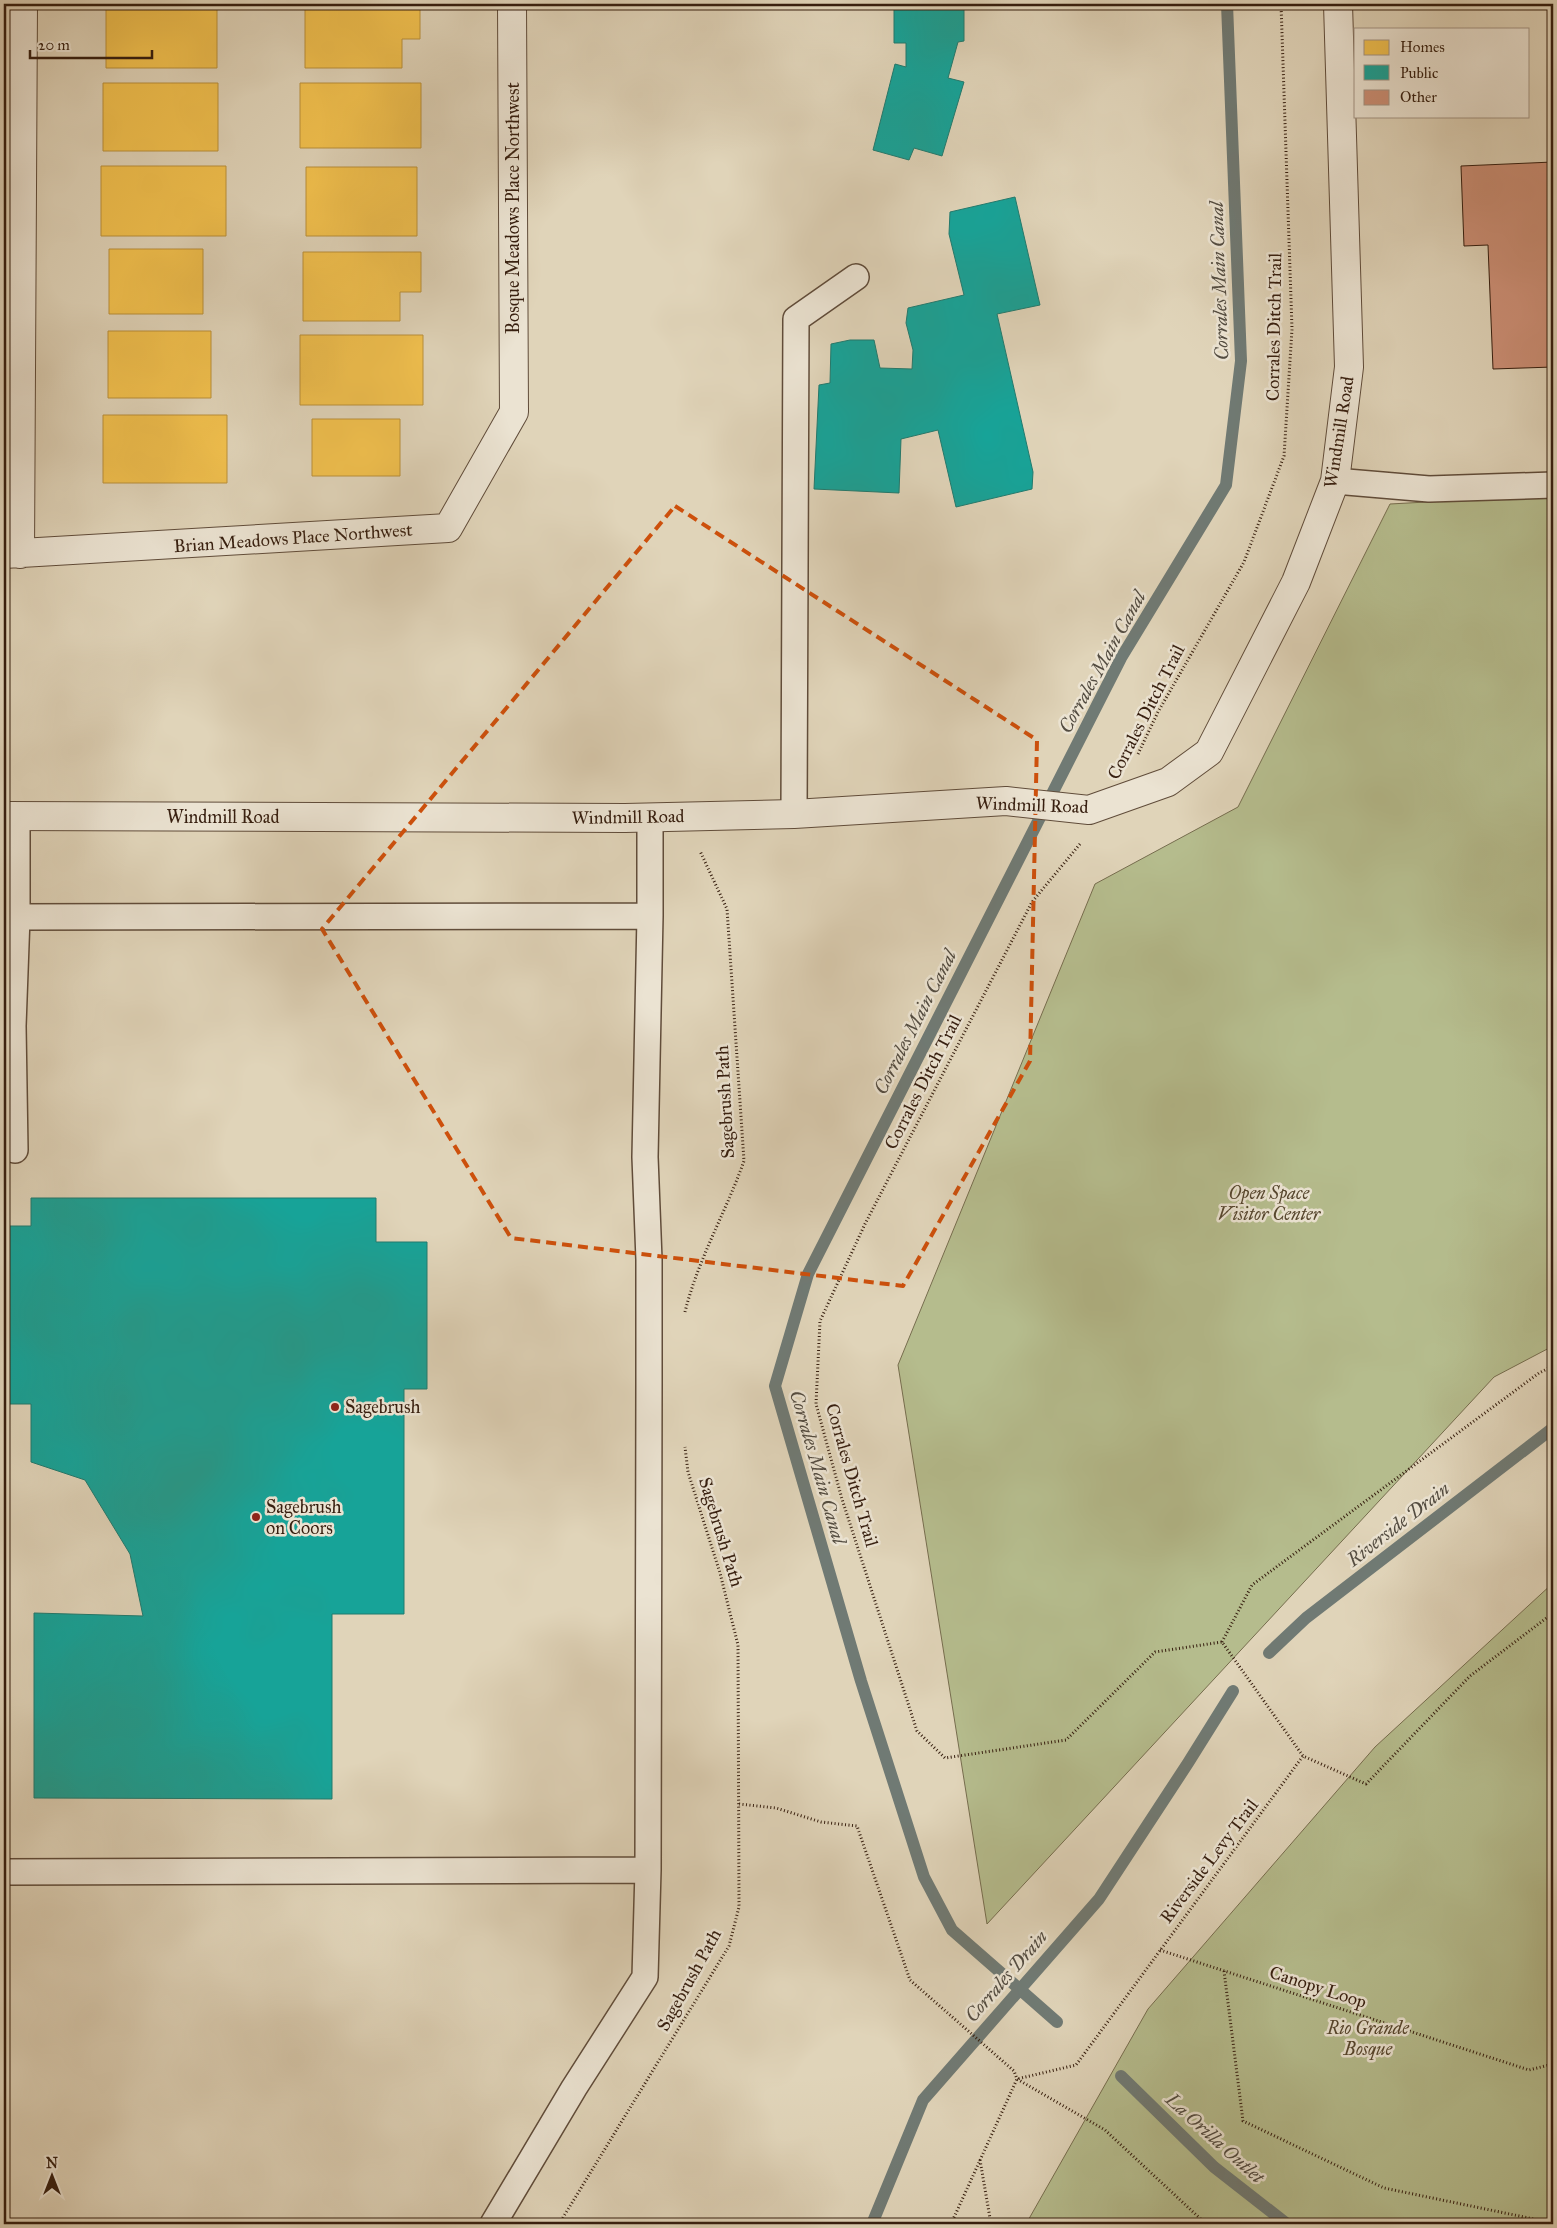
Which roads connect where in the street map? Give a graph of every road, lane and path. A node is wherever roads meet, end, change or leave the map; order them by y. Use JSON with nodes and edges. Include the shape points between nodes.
{"nodes":[{"id":1,"x":23,"y":4,"type":"edge"},
{"id":2,"x":512,"y":4,"type":"edge"},
{"id":3,"x":1281,"y":4,"type":"edge"},
{"id":4,"x":1338,"y":4,"type":"edge"},
{"id":5,"x":856,"y":277,"type":"dead end"},
{"id":6,"x":514,"y":412,"type":"joint"},
{"id":7,"x":1335,"y":480,"type":"junction"},
{"id":8,"x":1553,"y":485,"type":"edge"},
{"id":9,"x":12,"y":554,"type":"edge"},
{"id":10,"x":1116,"y":800,"type":"junction"},
{"id":11,"x":794,"y":814,"type":"junction"},
{"id":12,"x":10,"y":816,"type":"edge"},
{"id":13,"x":694,"y":816,"type":"junction"},
{"id":14,"x":650,"y":817,"type":"junction"},
{"id":15,"x":650,"y":916,"type":"junction"},
{"id":16,"x":10,"y":917,"type":"edge"},
{"id":17,"x":15,"y":1150,"type":"dead end"},
{"id":18,"x":684,"y":1320,"type":"dead end"},
{"id":19,"x":1553,"y":1366,"type":"edge"},
{"id":20,"x":685,"y":1444,"type":"dead end"},
{"id":21,"x":1553,"y":1613,"type":"edge"},
{"id":22,"x":1222,"y":1642,"type":"junction"},
{"id":23,"x":1303,"y":1756,"type":"junction"},
{"id":24,"x":739,"y":1804,"type":"junction"},
{"id":25,"x":648,"y":1870,"type":"junction"},
{"id":26,"x":4,"y":1872,"type":"edge"},
{"id":27,"x":1160,"y":1950,"type":"junction"},
{"id":28,"x":1224,"y":1971,"type":"junction"},
{"id":29,"x":1553,"y":2064,"type":"edge"},
{"id":30,"x":1017,"y":2078,"type":"junction"},
{"id":31,"x":980,"y":2160,"type":"junction"},
{"id":32,"x":493,"y":2224,"type":"edge"},
{"id":33,"x":559,"y":2224,"type":"edge"},
{"id":34,"x":951,"y":2224,"type":"edge"},
{"id":35,"x":991,"y":2224,"type":"edge"},
{"id":36,"x":1206,"y":2224,"type":"edge"},
{"id":37,"x":1553,"y":2224,"type":"edge"}],
"edges":[{"from":1,"to":9,"type":"street"},
{"from":2,"to":6,"type":"street","name":"Bosque Meadows Place Northwest"},
{"from":3,"to":10,"type":"path","name":"Corrales Ditch Trail","via":[[1292,329],[1284,456],[1244,562],[1158,712]]},
{"from":4,"to":7,"type":"street","name":"Windmill Road","via":[[1348,367]]},
{"from":5,"to":11,"type":"lane","via":[[796,319]]},
{"from":6,"to":9,"type":"street","name":"Brian Meadows Place Northwest","via":[[448,528]]},
{"from":7,"to":8,"type":"lane","via":[[1429,489]]},
{"from":7,"to":10,"type":"street","name":"Windmill Road","via":[[1296,582],[1209,752],[1168,782]]},
{"from":10,"to":11,"type":"street","name":"Windmill Road","via":[[1088,810],[1006,801]]},
{"from":10,"to":22,"type":"path","name":"Corrales Ditch Trail","via":[[1032,902],[865,1224],[820,1320],[816,1404],[842,1499],[917,1731],[946,1758],[1066,1740],[1155,1652]]},
{"from":11,"to":13,"type":"street","name":"Windmill Road"},
{"from":12,"to":14,"type":"street","name":"Windmill Road"},
{"from":12,"to":16,"type":"lane"},
{"from":13,"to":14,"type":"street","name":"Windmill Road"},
{"from":13,"to":18,"type":"path","name":"Sagebrush Path","via":[[700,851],[727,909],[744,1160],[707,1247]]},
{"from":14,"to":15,"type":"lane"},
{"from":15,"to":16,"type":"lane"},
{"from":15,"to":25,"type":"lane","via":[[645,1157],[649,1260]]},
{"from":16,"to":17,"type":"lane"},
{"from":19,"to":22,"type":"path","via":[[1252,1585]]},
{"from":20,"to":24,"type":"path","name":"Sagebrush Path","via":[[688,1472],[720,1573],[738,1645]]},
{"from":21,"to":23,"type":"path","via":[[1470,1676],[1366,1784]]},
{"from":22,"to":23,"type":"path"},
{"from":23,"to":27,"type":"path","name":"Riverside Levy Trail"},
{"from":24,"to":30,"type":"path","via":[[776,1808],[821,1822],[858,1826],[910,1980],[1014,2071]]},
{"from":24,"to":33,"type":"path","name":"Sagebrush Path","via":[[740,1907],[729,1946]]},
{"from":25,"to":26,"type":"lane"},
{"from":25,"to":32,"type":"lane","via":[[645,1978],[571,2093]]},
{"from":27,"to":28,"type":"path","name":"Canopy Loop"},
{"from":27,"to":30,"type":"path","name":"Riverside Levy Trail","via":[[1076,2065]]},
{"from":28,"to":29,"type":"path","name":"Canopy Loop","via":[[1530,2070]]},
{"from":28,"to":37,"type":"path","via":[[1243,2120],[1384,2188]]},
{"from":30,"to":31,"type":"path"},
{"from":30,"to":36,"type":"path","via":[[1105,2130]]},
{"from":31,"to":34,"type":"path"},
{"from":31,"to":35,"type":"path"}]}
